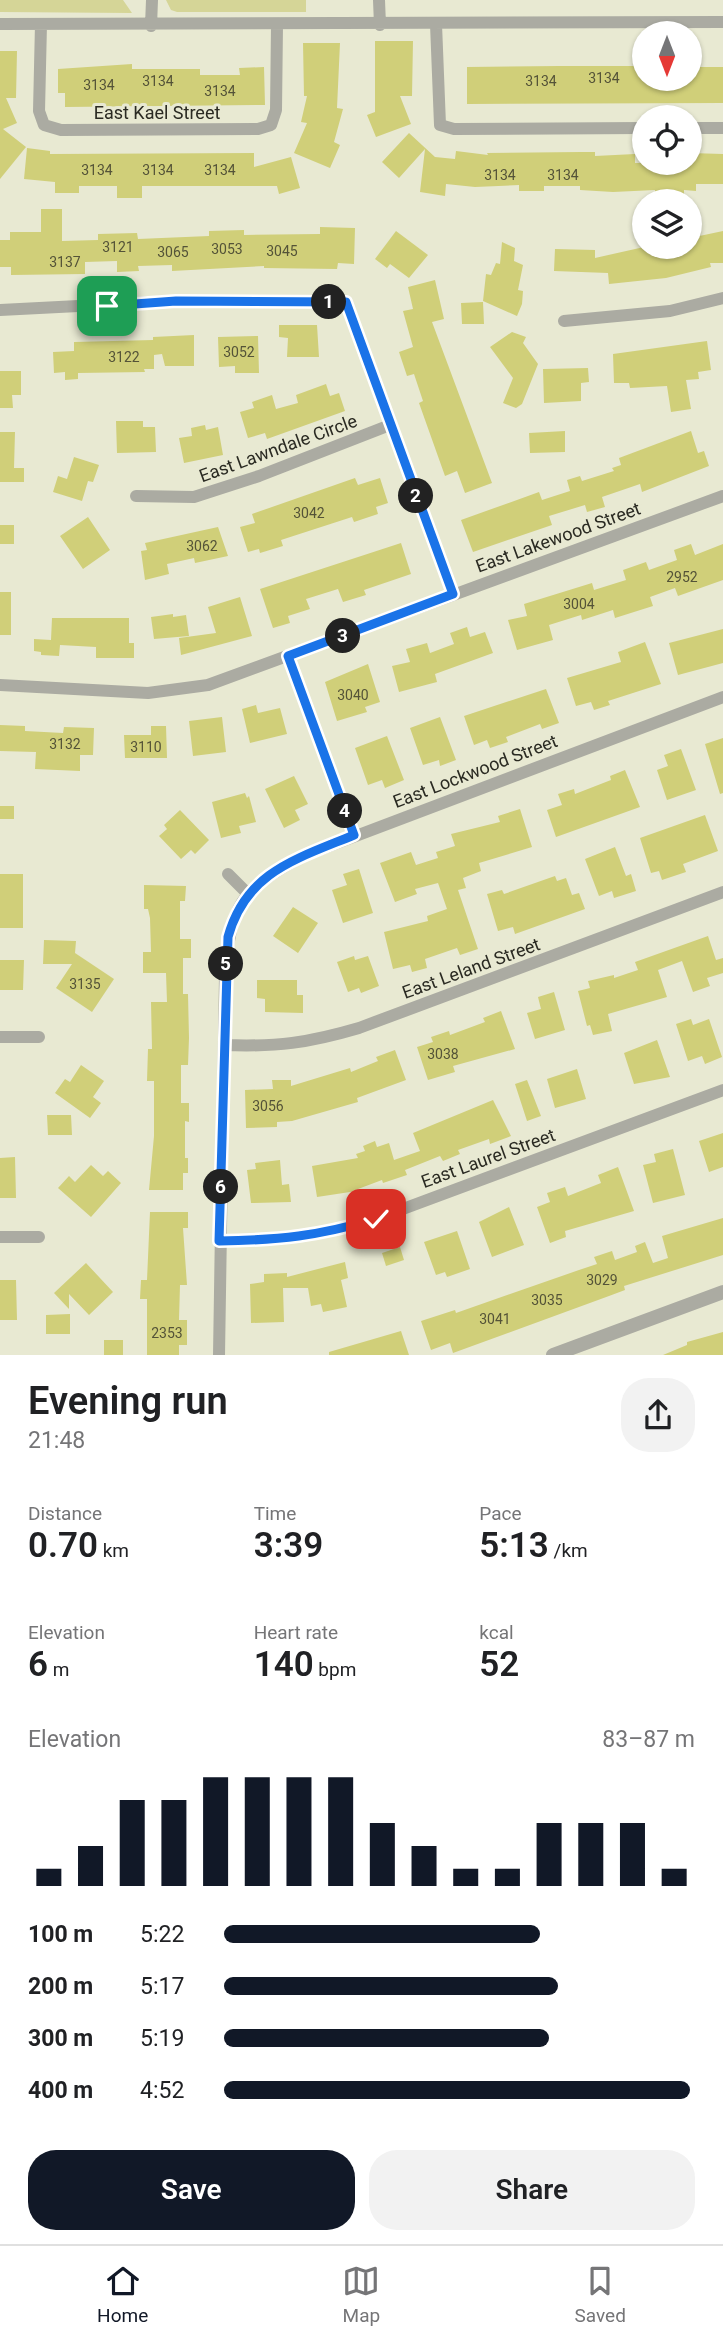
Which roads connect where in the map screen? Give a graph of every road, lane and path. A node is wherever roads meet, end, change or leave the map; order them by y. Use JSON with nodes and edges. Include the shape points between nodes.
{"nodes":[{"id":1,"x":152,"y":0,"type":"edge"},
{"id":2,"x":379,"y":0,"type":"edge"},
{"id":3,"x":723,"y":22,"type":"edge"},
{"id":4,"x":0,"y":24,"type":"edge"},
{"id":5,"x":41,"y":24,"type":"junction"},
{"id":6,"x":436,"y":24,"type":"junction"},
{"id":7,"x":277,"y":25,"type":"junction"},
{"id":8,"x":380,"y":25,"type":"junction"},
{"id":9,"x":151,"y":26,"type":"junction"},
{"id":10,"x":632,"y":128,"type":"edge"},
{"id":11,"x":702,"y":128,"type":"edge"},
{"id":12,"x":723,"y":128,"type":"edge"},
{"id":13,"x":722,"y":301,"type":"edge"},
{"id":14,"x":0,"y":310,"type":"edge"},
{"id":15,"x":564,"y":321,"type":"dead end"},
{"id":16,"x":390,"y":425,"type":"junction"},
{"id":17,"x":136,"y":496,"type":"dead end"},
{"id":18,"x":723,"y":496,"type":"edge"},
{"id":19,"x":453,"y":594,"type":"junction"},
{"id":20,"x":288,"y":656,"type":"junction"},
{"id":21,"x":0,"y":685,"type":"edge"},
{"id":22,"x":723,"y":697,"type":"edge"},
{"id":23,"x":354,"y":835,"type":"junction"},
{"id":24,"x":228,"y":874,"type":"dead end"},
{"id":25,"x":723,"y":892,"type":"edge"},
{"id":26,"x":247,"y":893,"type":"junction"},
{"id":27,"x":0,"y":1037,"type":"edge"},
{"id":28,"x":39,"y":1037,"type":"dead end"},
{"id":29,"x":224,"y":1045,"type":"junction"},
{"id":30,"x":723,"y":1090,"type":"edge"},
{"id":31,"x":0,"y":1237,"type":"edge"},
{"id":32,"x":39,"y":1237,"type":"dead end"},
{"id":33,"x":219,"y":1241,"type":"junction"},
{"id":34,"x":723,"y":1292,"type":"edge"},
{"id":35,"x":219,"y":1355,"type":"edge"},
{"id":36,"x":553,"y":1355,"type":"edge"}],
"edges":[{"from":1,"to":9,"type":"street"},
{"from":2,"to":8,"type":"street"},
{"from":3,"to":6,"type":"street"},
{"from":4,"to":5,"type":"street"},
{"from":5,"to":7,"type":"street","name":"East Kael Street","via":[[40,111],[44,125],[61,130],[258,129],[271,125],[276,110]]},
{"from":5,"to":9,"type":"street"},
{"from":6,"to":8,"type":"street"},
{"from":6,"to":10,"type":"street","via":[[440,125],[454,129]]},
{"from":7,"to":8,"type":"street"},
{"from":7,"to":9,"type":"street"},
{"from":11,"to":12,"type":"street"},
{"from":13,"to":15,"type":"street"},
{"from":14,"to":16,"type":"street","via":[[176,301],[346,302]]},
{"from":16,"to":17,"type":"street","name":"East Lawndale Circle","via":[[194,497]]},
{"from":16,"to":19,"type":"street"},
{"from":18,"to":19,"type":"street","name":"East Lakewood Street"},
{"from":19,"to":20,"type":"street","name":"East Lakewood Street"},
{"from":20,"to":21,"type":"street","name":"East Lakewood Street","via":[[208,685],[148,693]]},
{"from":20,"to":23,"type":"street"},
{"from":22,"to":23,"type":"street","name":"East Lockwood Street"},
{"from":23,"to":26,"type":"street","name":"East Lockwood Street","via":[[303,856]]},
{"from":24,"to":26,"type":"street"},
{"from":25,"to":29,"type":"street","name":"East Leland Street","via":[[314,1042],[274,1047]]},
{"from":26,"to":29,"type":"street","via":[[228,937]]},
{"from":27,"to":28,"type":"street"},
{"from":29,"to":33,"type":"street"},
{"from":30,"to":33,"type":"street","name":"East Laurel Street","via":[[363,1223],[286,1240]]},
{"from":31,"to":32,"type":"street"},
{"from":33,"to":35,"type":"street"},
{"from":34,"to":36,"type":"street"}]}
